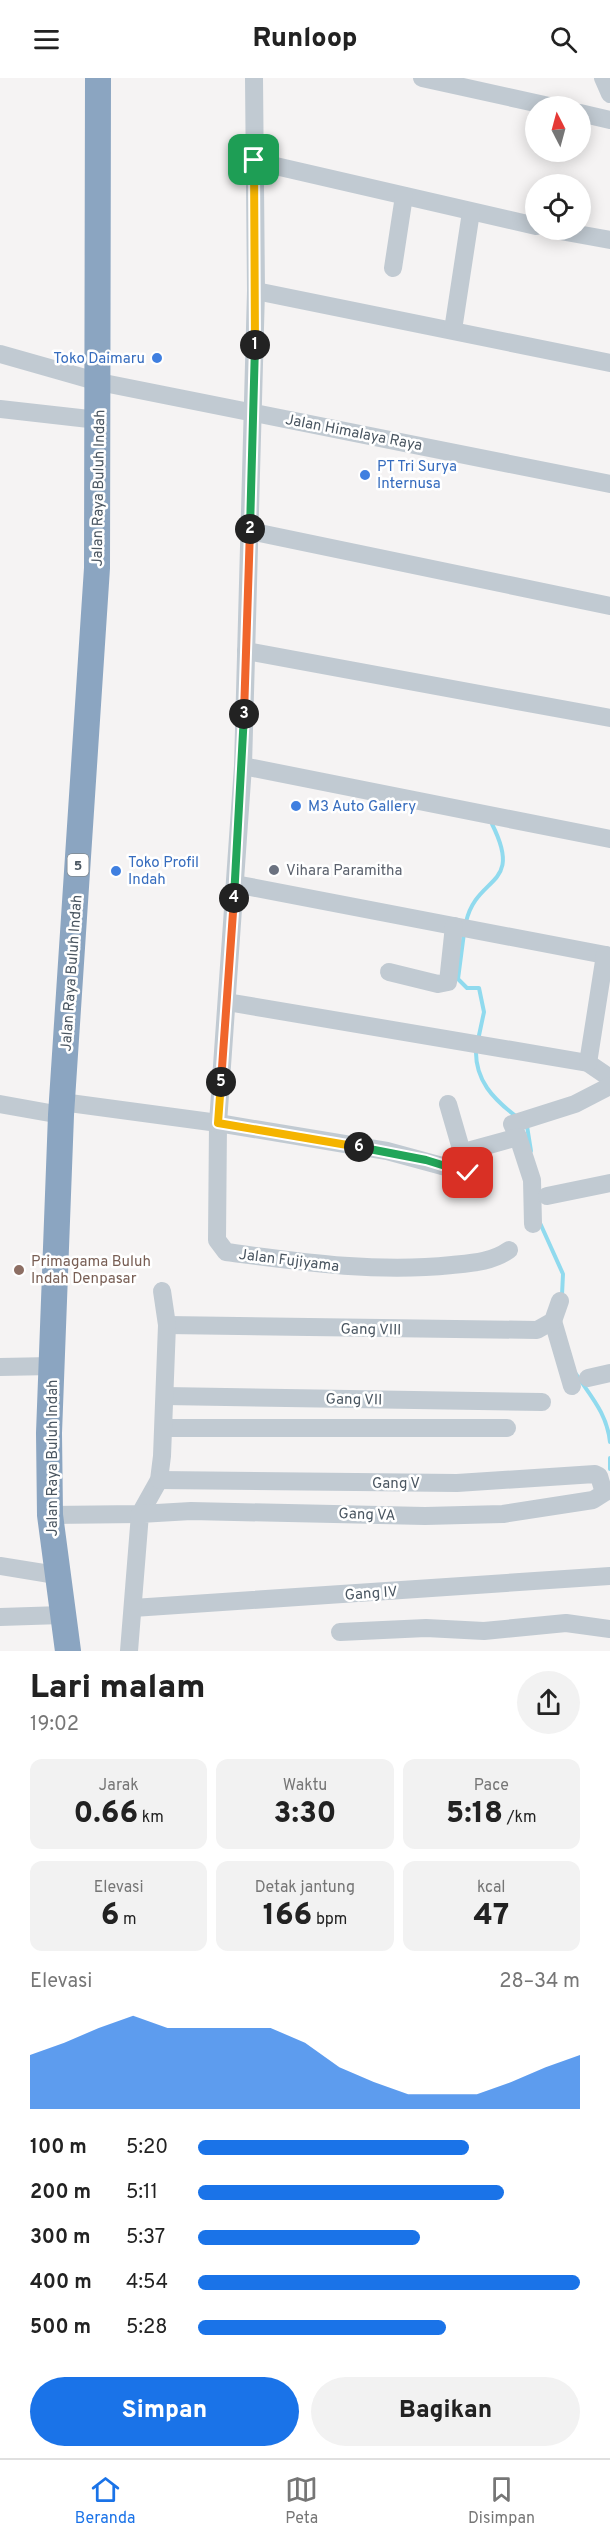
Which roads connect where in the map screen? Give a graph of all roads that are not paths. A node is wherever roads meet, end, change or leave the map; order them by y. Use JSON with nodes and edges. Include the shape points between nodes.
{"nodes":[{"id":1,"x":98,"y":78,"type":"edge"},
{"id":2,"x":254,"y":78,"type":"edge"},
{"id":3,"x":422,"y":78,"type":"edge"},
{"id":4,"x":603,"y":78,"type":"edge"},
{"id":5,"x":610,"y":94,"type":"edge"},
{"id":6,"x":525,"y":101,"type":"edge"},
{"id":7,"x":591,"y":116,"type":"edge"},
{"id":8,"x":610,"y":120,"type":"edge"},
{"id":9,"x":254,"y":160,"type":"junction"},
{"id":10,"x":404,"y":196,"type":"junction"},
{"id":11,"x":471,"y":212,"type":"junction"},
{"id":12,"x":525,"y":223,"type":"edge"},
{"id":13,"x":591,"y":237,"type":"edge"},
{"id":14,"x":610,"y":240,"type":"edge"},
{"id":15,"x":393,"y":268,"type":"dead end"},
{"id":16,"x":256,"y":291,"type":"junction"},
{"id":17,"x":453,"y":330,"type":"junction"},
{"id":18,"x":0,"y":354,"type":"edge"},
{"id":19,"x":610,"y":363,"type":"edge"},
{"id":20,"x":99,"y":382,"type":"junction"},
{"id":21,"x":0,"y":409,"type":"edge"},
{"id":22,"x":254,"y":412,"type":"junction"},
{"id":23,"x":98,"y":420,"type":"junction"},
{"id":24,"x":610,"y":484,"type":"edge"},
{"id":25,"x":250,"y":531,"type":"junction"},
{"id":26,"x":610,"y":606,"type":"edge"},
{"id":27,"x":246,"y":651,"type":"junction"},
{"id":28,"x":610,"y":718,"type":"edge"},
{"id":29,"x":243,"y":766,"type":"junction"},
{"id":30,"x":610,"y":839,"type":"edge"},
{"id":31,"x":235,"y":884,"type":"junction"},
{"id":32,"x":454,"y":926,"type":"junction"},
{"id":33,"x":608,"y":956,"type":"edge"},
{"id":34,"x":389,"y":972,"type":"dead end"},
{"id":35,"x":226,"y":1002,"type":"junction"},
{"id":36,"x":588,"y":1063,"type":"junction"},
{"id":37,"x":610,"y":1078,"type":"edge"},
{"id":38,"x":610,"y":1086,"type":"edge"},
{"id":39,"x":0,"y":1104,"type":"edge"},
{"id":40,"x":448,"y":1104,"type":"dead end"},
{"id":41,"x":62,"y":1109,"type":"junction"},
{"id":42,"x":218,"y":1123,"type":"junction"},
{"id":43,"x":518,"y":1137,"type":"junction"},
{"id":44,"x":464,"y":1152,"type":"junction"},
{"id":45,"x":610,"y":1183,"type":"edge"},
{"id":46,"x":547,"y":1196,"type":"dead end"},
{"id":47,"x":533,"y":1224,"type":"dead end"},
{"id":48,"x":509,"y":1250,"type":"dead end"},
{"id":49,"x":162,"y":1291,"type":"dead end"},
{"id":50,"x":560,"y":1301,"type":"dead end"},
{"id":51,"x":552,"y":1321,"type":"junction"},
{"id":52,"x":167,"y":1325,"type":"junction"},
{"id":53,"x":52,"y":1366,"type":"junction"},
{"id":54,"x":0,"y":1367,"type":"edge"},
{"id":55,"x":610,"y":1373,"type":"edge"},
{"id":56,"x":165,"y":1396,"type":"junction"},
{"id":57,"x":542,"y":1402,"type":"dead end"},
{"id":58,"x":164,"y":1428,"type":"junction"},
{"id":59,"x":507,"y":1428,"type":"dead end"},
{"id":60,"x":159,"y":1480,"type":"junction"},
{"id":61,"x":593,"y":1500,"type":"joint"},
{"id":62,"x":140,"y":1514,"type":"junction"},
{"id":63,"x":50,"y":1515,"type":"junction"},
{"id":64,"x":0,"y":1566,"type":"edge"},
{"id":65,"x":56,"y":1575,"type":"junction"},
{"id":66,"x":610,"y":1576,"type":"edge"},
{"id":67,"x":133,"y":1608,"type":"junction"},
{"id":68,"x":62,"y":1615,"type":"junction"},
{"id":69,"x":0,"y":1617,"type":"edge"},
{"id":70,"x":610,"y":1629,"type":"edge"},
{"id":71,"x":340,"y":1632,"type":"dead end"},
{"id":72,"x":68,"y":1651,"type":"edge"},
{"id":73,"x":129,"y":1651,"type":"edge"}],
"edges":[{"from":1,"to":20,"type":"highway","name":"Jalan Raya Buluh Indah","number":"5"},
{"from":2,"to":9,"type":"street","name":"Jalan Fujiyama"},
{"from":3,"to":6,"type":"street"},
{"from":4,"to":5,"type":"street"},
{"from":7,"to":8,"type":"street"},
{"from":9,"to":10,"type":"street"},
{"from":9,"to":16,"type":"street","name":"Jalan Fujiyama"},
{"from":10,"to":11,"type":"street"},
{"from":10,"to":15,"type":"street"},
{"from":11,"to":12,"type":"street"},
{"from":11,"to":17,"type":"street"},
{"from":13,"to":14,"type":"street"},
{"from":16,"to":17,"type":"street"},
{"from":16,"to":22,"type":"street","name":"Jalan Fujiyama"},
{"from":17,"to":19,"type":"street"},
{"from":18,"to":20,"type":"street","name":"Jalan Himalaya Raya"},
{"from":20,"to":22,"type":"street","name":"Jalan Himalaya Raya"},
{"from":20,"to":23,"type":"highway","name":"Jalan Raya Buluh Indah","number":"5"},
{"from":21,"to":23,"type":"street"},
{"from":22,"to":24,"type":"street","name":"Jalan Himalaya Raya"},
{"from":22,"to":25,"type":"street","name":"Jalan Fujiyama"},
{"from":23,"to":41,"type":"highway","name":"Jalan Raya Buluh Indah","number":"5","via":[[97,568]]},
{"from":25,"to":26,"type":"street"},
{"from":25,"to":27,"type":"street","name":"Jalan Fujiyama"},
{"from":27,"to":28,"type":"street"},
{"from":27,"to":29,"type":"street","name":"Jalan Fujiyama"},
{"from":29,"to":30,"type":"street"},
{"from":29,"to":31,"type":"street","name":"Jalan Fujiyama"},
{"from":31,"to":32,"type":"street"},
{"from":31,"to":35,"type":"street","name":"Jalan Fujiyama"},
{"from":32,"to":33,"type":"street"},
{"from":32,"to":34,"type":"street","via":[[448,982],[438,984]]},
{"from":33,"to":36,"type":"street"},
{"from":35,"to":36,"type":"street"},
{"from":35,"to":42,"type":"street","name":"Jalan Fujiyama"},
{"from":36,"to":37,"type":"street"},
{"from":38,"to":43,"type":"street","via":[[575,1104],[512,1124]]},
{"from":39,"to":41,"type":"street"},
{"from":40,"to":44,"type":"street"},
{"from":41,"to":42,"type":"street"},
{"from":41,"to":53,"type":"highway","name":"Jalan Raya Buluh Indah","number":"5"},
{"from":42,"to":44,"type":"street","via":[[387,1151],[468,1173]]},
{"from":42,"to":48,"type":"street","name":"Jalan Fujiyama","via":[[216,1232],[220,1247],[226,1252],[344,1267],[405,1269],[487,1260]]},
{"from":43,"to":44,"type":"street"},
{"from":43,"to":47,"type":"street","via":[[532,1180]]},
{"from":45,"to":46,"type":"street"},
{"from":49,"to":52,"type":"street"},
{"from":50,"to":51,"type":"street"},
{"from":51,"to":52,"type":"street","name":"Gang VIII","via":[[537,1330]]},
{"from":51,"to":55,"type":"street","via":[[580,1382]]},
{"from":52,"to":56,"type":"street"},
{"from":53,"to":54,"type":"street"},
{"from":53,"to":63,"type":"highway","name":"Jalan Raya Buluh Indah","number":"5"},
{"from":56,"to":57,"type":"street","name":"Gang VII"},
{"from":56,"to":58,"type":"street"},
{"from":58,"to":59,"type":"street"},
{"from":58,"to":60,"type":"street"},
{"from":60,"to":61,"type":"street","name":"Gang V","via":[[457,1484],[595,1474],[604,1493]]},
{"from":60,"to":62,"type":"street"},
{"from":61,"to":62,"type":"street","name":"Gang VA","via":[[503,1514]]},
{"from":62,"to":63,"type":"street","name":"Gang VA"},
{"from":62,"to":67,"type":"street"},
{"from":63,"to":65,"type":"highway","name":"Jalan Raya Buluh Indah","number":"5"},
{"from":64,"to":65,"type":"street"},
{"from":65,"to":68,"type":"highway","name":"Jalan Raya Buluh Indah","number":"5"},
{"from":66,"to":67,"type":"street","name":"Gang IV"},
{"from":67,"to":73,"type":"street"},
{"from":68,"to":69,"type":"street"},
{"from":68,"to":72,"type":"highway","name":"Jalan Raya Buluh Indah","number":"5"},
{"from":70,"to":71,"type":"street","via":[[566,1623],[484,1631],[426,1628]]}]}
